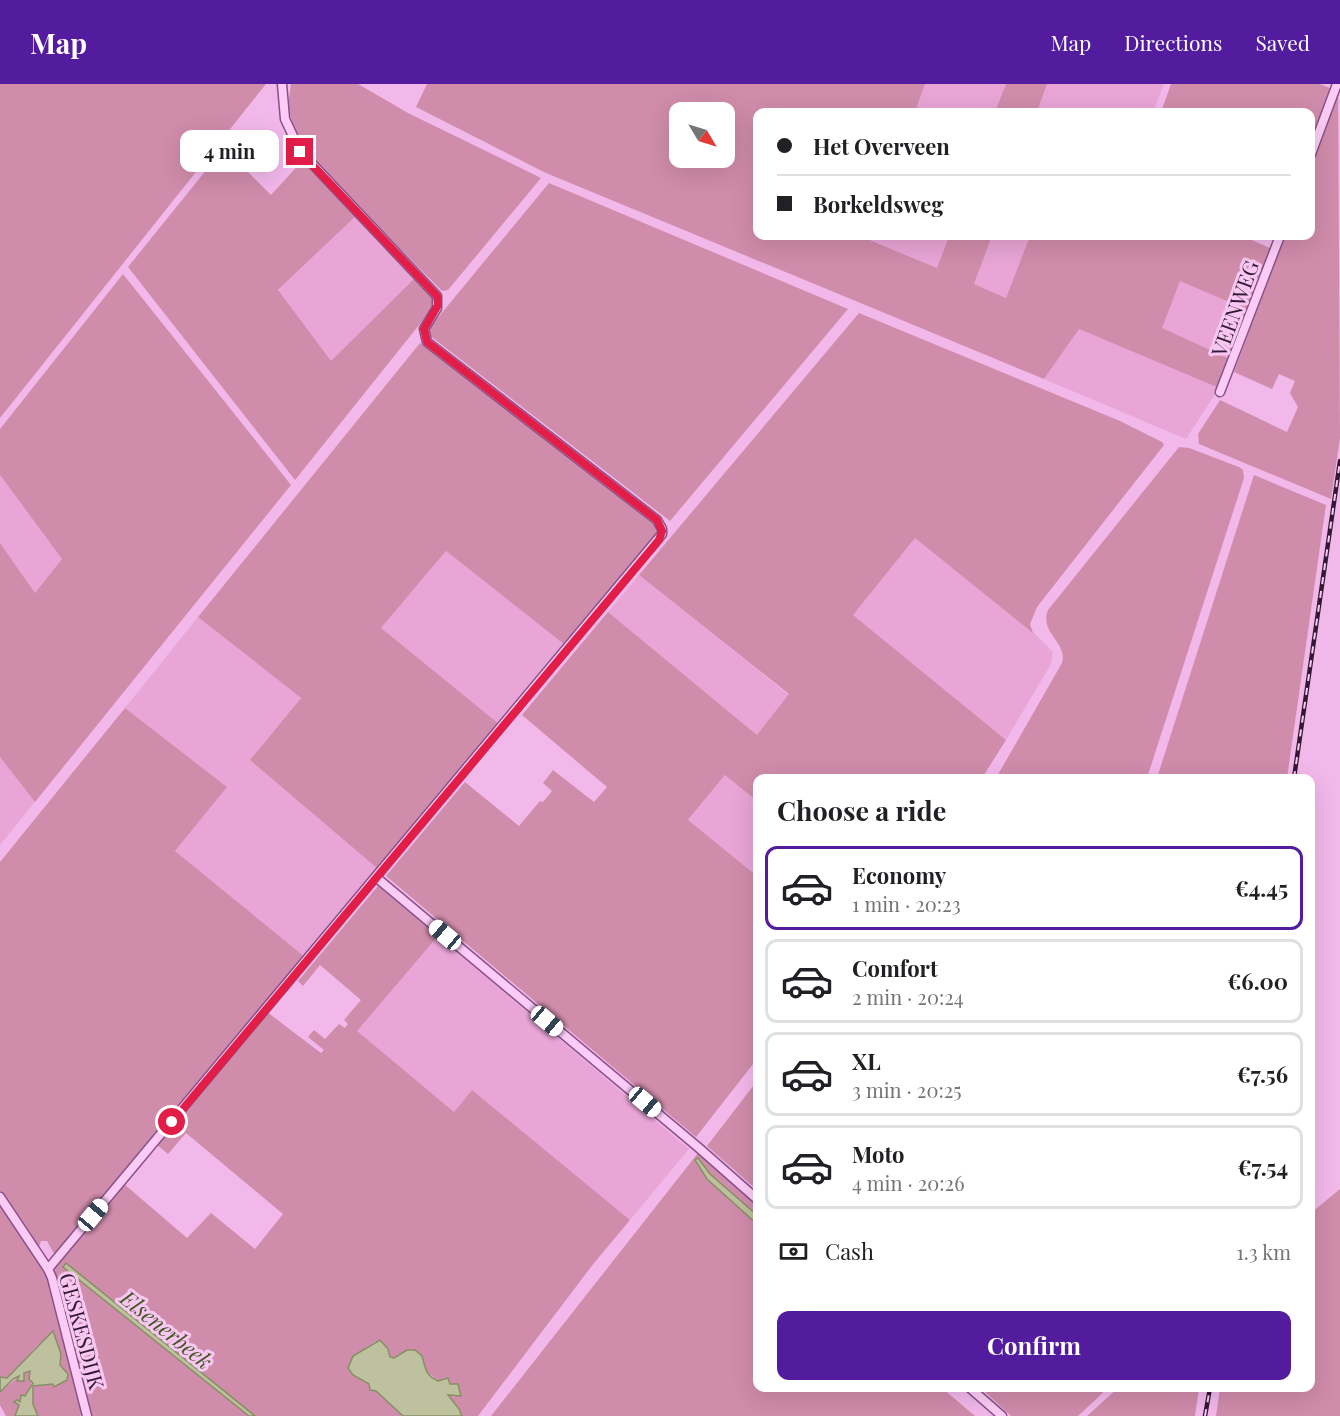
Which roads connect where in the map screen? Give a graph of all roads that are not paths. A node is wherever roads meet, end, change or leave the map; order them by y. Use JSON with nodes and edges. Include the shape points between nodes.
{"nodes":[{"id":1,"x":282,"y":84,"type":"edge"},
{"id":2,"x":1337,"y":84,"type":"edge"},
{"id":3,"x":1315,"y":143,"type":"edge"},
{"id":4,"x":1278,"y":240,"type":"edge"},
{"id":5,"x":1220,"y":392,"type":"dead end"},
{"id":6,"x":377,"y":878,"type":"junction"},
{"id":7,"x":753,"y":1196,"type":"edge"},
{"id":8,"x":0,"y":1197,"type":"edge"},
{"id":9,"x":48,"y":1269,"type":"junction"},
{"id":10,"x":975,"y":1392,"type":"edge"},
{"id":11,"x":87,"y":1416,"type":"edge"},
{"id":12,"x":1002,"y":1416,"type":"edge"}],
"edges":[{"from":1,"to":6,"type":"street","via":[[285,119],[300,152],[432,290],[438,302],[424,333],[430,345],[657,520],[662,529],[659,540]]},
{"from":2,"to":3,"type":"street"},
{"from":4,"to":5,"type":"street","name":"VEENWEG"},
{"from":6,"to":7,"type":"street"},
{"from":6,"to":9,"type":"street"},
{"from":8,"to":9,"type":"street","name":"GESKESDIJK"},
{"from":9,"to":11,"type":"street","name":"GESKESDIJK"},
{"from":10,"to":12,"type":"street"}]}
